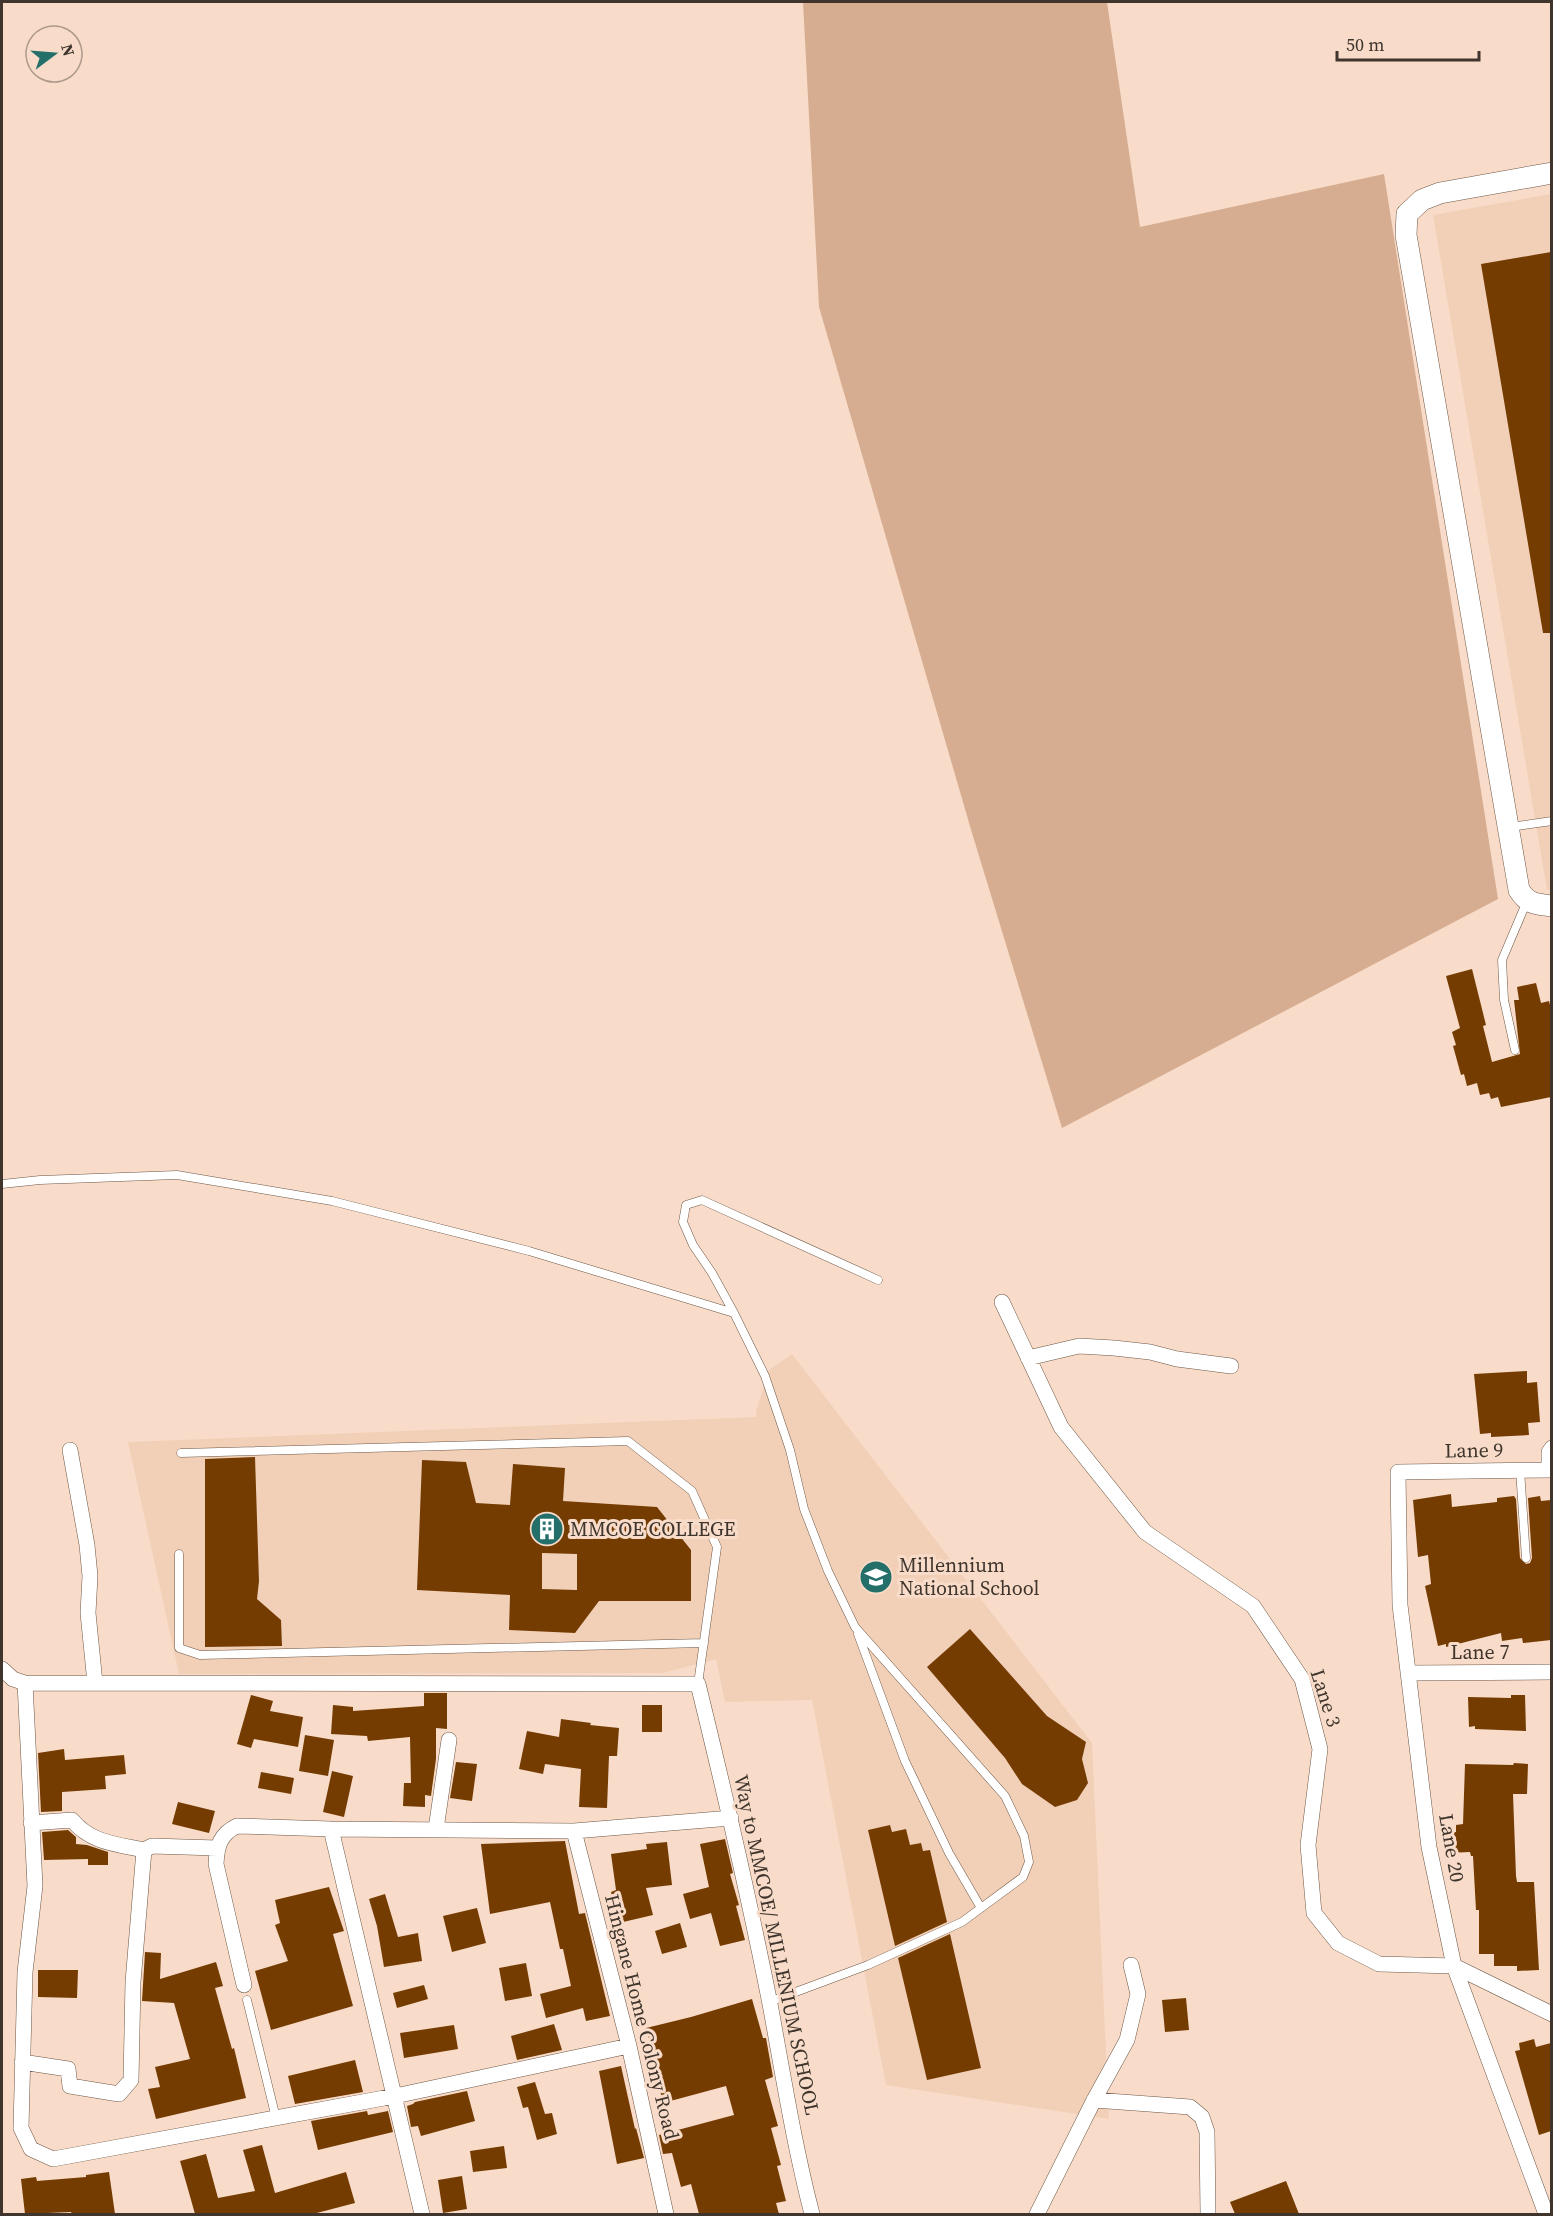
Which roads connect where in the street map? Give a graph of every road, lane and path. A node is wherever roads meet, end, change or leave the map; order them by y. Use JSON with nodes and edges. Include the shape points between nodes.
{"nodes":[{"id":1,"x":1551,"y":173,"type":"edge"},
{"id":2,"x":1551,"y":821,"type":"edge"},
{"id":3,"x":1508,"y":827,"type":"junction"},
{"id":4,"x":1527,"y":902,"type":"junction"},
{"id":5,"x":1551,"y":906,"type":"edge"},
{"id":6,"x":1515,"y":1050,"type":"dead end"},
{"id":7,"x":2,"y":1184,"type":"edge"},
{"id":8,"x":878,"y":1280,"type":"dead end"},
{"id":9,"x":1002,"y":1302,"type":"dead end"},
{"id":10,"x":734,"y":1313,"type":"junction"},
{"id":11,"x":1028,"y":1358,"type":"junction"},
{"id":12,"x":1231,"y":1366,"type":"dead end"},
{"id":13,"x":1551,"y":1448,"type":"edge"},
{"id":14,"x":70,"y":1450,"type":"dead end"},
{"id":15,"x":181,"y":1453,"type":"dead end"},
{"id":16,"x":1520,"y":1470,"type":"junction"},
{"id":17,"x":1550,"y":1470,"type":"edge"},
{"id":18,"x":1398,"y":1472,"type":"joint"},
{"id":19,"x":179,"y":1554,"type":"dead end"},
{"id":20,"x":1526,"y":1558,"type":"dead end"},
{"id":21,"x":855,"y":1628,"type":"junction"},
{"id":22,"x":704,"y":1643,"type":"junction"},
{"id":23,"x":2,"y":1669,"type":"edge"},
{"id":24,"x":1551,"y":1672,"type":"edge"},
{"id":25,"x":1409,"y":1673,"type":"junction"},
{"id":26,"x":25,"y":1683,"type":"junction"},
{"id":27,"x":95,"y":1683,"type":"junction"},
{"id":28,"x":698,"y":1684,"type":"junction"},
{"id":29,"x":449,"y":1740,"type":"dead end"},
{"id":30,"x":730,"y":1818,"type":"junction"},
{"id":31,"x":31,"y":1823,"type":"junction"},
{"id":32,"x":331,"y":1829,"type":"junction"},
{"id":33,"x":436,"y":1829,"type":"junction"},
{"id":34,"x":574,"y":1831,"type":"junction"},
{"id":35,"x":217,"y":1848,"type":"junction"},
{"id":36,"x":144,"y":1851,"type":"junction"},
{"id":37,"x":981,"y":1908,"type":"junction"},
{"id":38,"x":1131,"y":1965,"type":"dead end"},
{"id":39,"x":1454,"y":1966,"type":"junction"},
{"id":40,"x":246,"y":1993,"type":"joint"},
{"id":41,"x":769,"y":2002,"type":"junction"},
{"id":42,"x":1551,"y":2014,"type":"edge"},
{"id":43,"x":629,"y":2046,"type":"junction"},
{"id":44,"x":22,"y":2062,"type":"junction"},
{"id":45,"x":395,"y":2096,"type":"junction"},
{"id":46,"x":1094,"y":2100,"type":"junction"},
{"id":47,"x":276,"y":2118,"type":"junction"},
{"id":48,"x":422,"y":2214,"type":"edge"},
{"id":49,"x":666,"y":2214,"type":"edge"},
{"id":50,"x":812,"y":2214,"type":"edge"},
{"id":51,"x":1036,"y":2214,"type":"edge"},
{"id":52,"x":1208,"y":2214,"type":"edge"},
{"id":53,"x":1546,"y":2214,"type":"edge"}],
"edges":[{"from":1,"to":3,"type":"street","via":[[1440,193],[1422,200],[1407,214],[1406,235]]},
{"from":2,"to":3,"type":"lane"},
{"from":3,"to":4,"type":"street","via":[[1519,890]]},
{"from":4,"to":5,"type":"street"},
{"from":4,"to":6,"type":"lane","via":[[1502,960],[1504,1000]]},
{"from":7,"to":10,"type":"lane","via":[[177,1175],[332,1201],[529,1251]]},
{"from":8,"to":10,"type":"lane","via":[[702,1200],[686,1205],[683,1221],[693,1245]]},
{"from":9,"to":11,"type":"street","name":"Lane 3"},
{"from":10,"to":21,"type":"lane","via":[[765,1376],[804,1509]]},
{"from":11,"to":12,"type":"street","via":[[1079,1346],[1150,1352]]},
{"from":11,"to":39,"type":"street","name":"Lane 3","via":[[1061,1427],[1145,1532],[1253,1606],[1302,1679],[1320,1749],[1308,1845],[1314,1913],[1338,1943],[1379,1964]]},
{"from":13,"to":17,"type":"street"},
{"from":14,"to":27,"type":"street","via":[[87,1545]]},
{"from":15,"to":22,"type":"lane","via":[[628,1441],[692,1491],[717,1547]]},
{"from":16,"to":17,"type":"street","name":"Lane 9"},
{"from":16,"to":18,"type":"street","name":"Lane 9"},
{"from":16,"to":20,"type":"lane"},
{"from":18,"to":25,"type":"street","name":"Lane 20","via":[[1400,1605]]},
{"from":19,"to":22,"type":"lane","via":[[179,1648],[200,1655]]},
{"from":21,"to":37,"type":"lane","via":[[905,1761]]},
{"from":21,"to":37,"type":"lane","via":[[1005,1796],[1024,1836],[1029,1862],[1023,1877]]},
{"from":22,"to":28,"type":"lane"},
{"from":23,"to":26,"type":"street"},
{"from":24,"to":25,"type":"street","name":"Lane 7"},
{"from":25,"to":39,"type":"street","name":"Lane 20","via":[[1429,1846]]},
{"from":26,"to":27,"type":"street"},
{"from":26,"to":31,"type":"street"},
{"from":27,"to":28,"type":"street"},
{"from":28,"to":30,"type":"street","name":"Way to MMCOE/ MILLENIUM SCHOOL"},
{"from":29,"to":33,"type":"street"},
{"from":30,"to":34,"type":"street"},
{"from":30,"to":41,"type":"street","name":"Way to MMCOE/ MILLENIUM SCHOOL"},
{"from":31,"to":36,"type":"street","via":[[72,1820],[95,1839]]},
{"from":31,"to":44,"type":"street","via":[[35,1886],[25,1972]]},
{"from":32,"to":33,"type":"street"},
{"from":32,"to":35,"type":"street","via":[[237,1826],[229,1830]]},
{"from":32,"to":45,"type":"street"},
{"from":33,"to":34,"type":"street"},
{"from":34,"to":43,"type":"street","name":"Hingane Home Colony Road"},
{"from":35,"to":36,"type":"street","via":[[152,1846]]},
{"from":35,"to":40,"type":"street","via":[[216,1864]]},
{"from":36,"to":44,"type":"street","via":[[133,1982],[131,2080],[119,2094],[70,2086],[69,2069]]},
{"from":37,"to":41,"type":"lane","via":[[962,1922],[868,1965]]},
{"from":38,"to":46,"type":"street","via":[[1138,1994],[1127,2040]]},
{"from":39,"to":42,"type":"street","name":"Lane 3"},
{"from":39,"to":53,"type":"street","name":"Lane 20"},
{"from":40,"to":47,"type":"lane"},
{"from":41,"to":50,"type":"street","name":"Way to MMCOE/ MILLENIUM SCHOOL"},
{"from":43,"to":45,"type":"street"},
{"from":43,"to":49,"type":"street","name":"Hingane Home Colony Road"},
{"from":44,"to":47,"type":"street","via":[[21,2128],[32,2149],[53,2158]]},
{"from":45,"to":47,"type":"street"},
{"from":45,"to":48,"type":"street"},
{"from":46,"to":51,"type":"street"},
{"from":46,"to":52,"type":"street","via":[[1190,2107],[1202,2117],[1207,2132]]}]}
